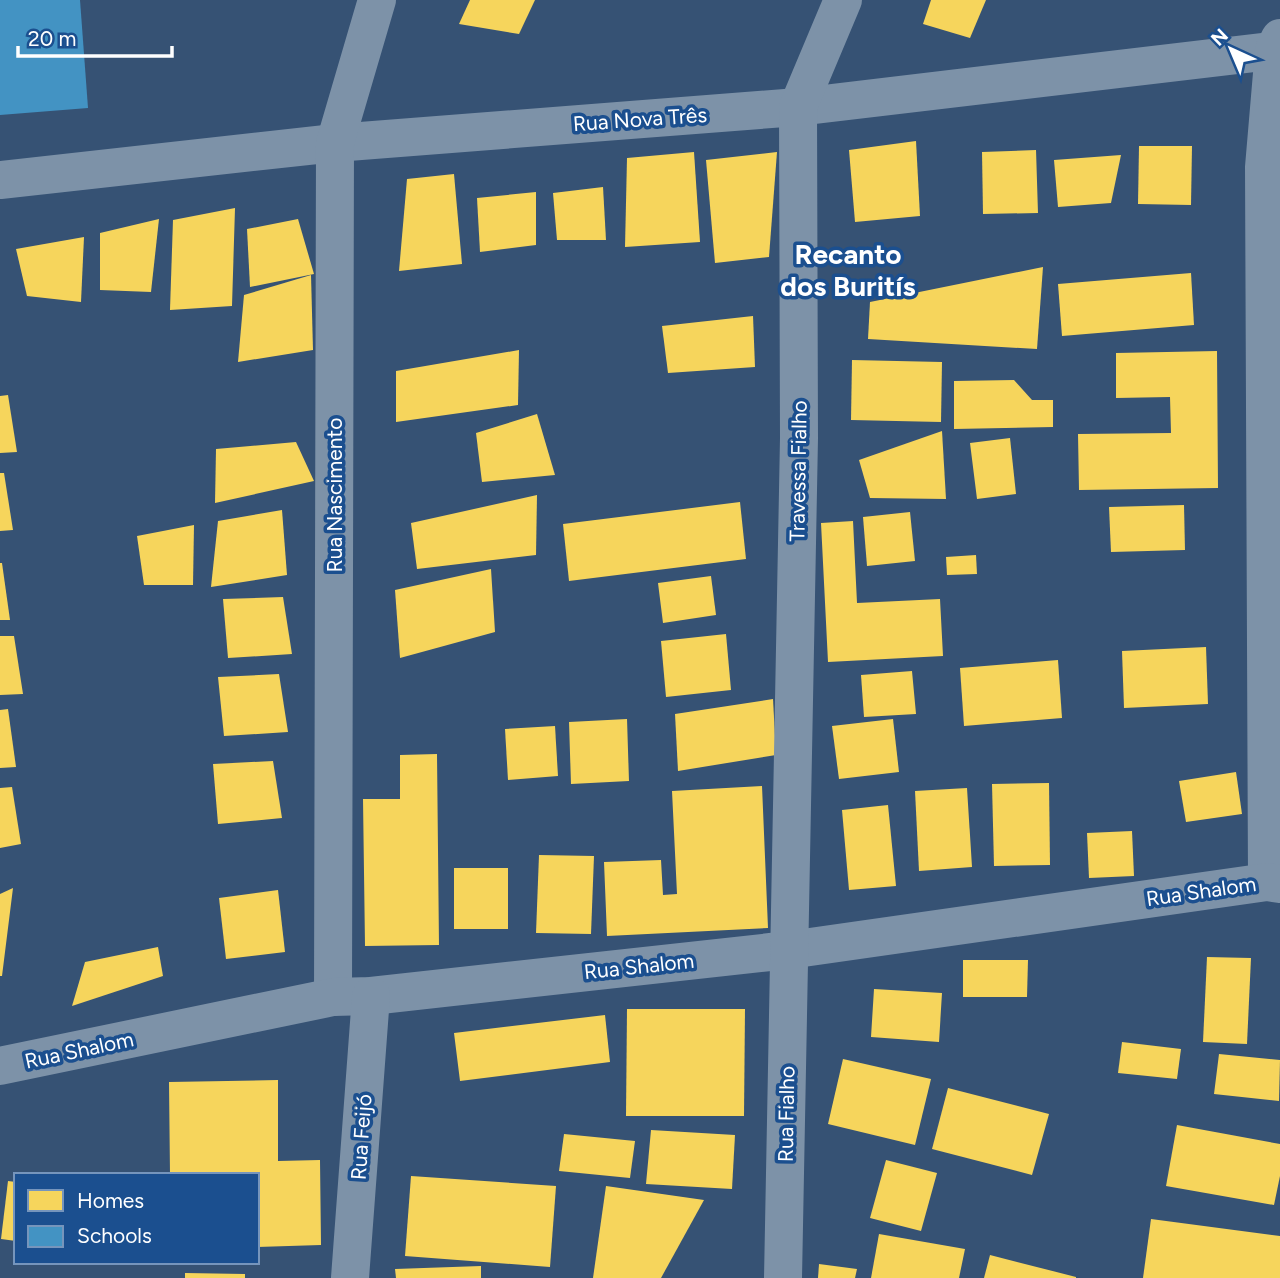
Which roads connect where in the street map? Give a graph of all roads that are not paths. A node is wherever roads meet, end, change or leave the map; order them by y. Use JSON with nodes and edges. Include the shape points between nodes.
{"nodes":[{"id":1,"x":377,"y":0,"type":"edge"},
{"id":2,"x":842,"y":0,"type":"edge"},
{"id":3,"x":1278,"y":46,"type":"edge"},
{"id":4,"x":798,"y":107,"type":"junction"},
{"id":5,"x":335,"y":143,"type":"junction"},
{"id":6,"x":0,"y":180,"type":"edge"},
{"id":7,"x":1273,"y":883,"type":"edge"},
{"id":8,"x":789,"y":950,"type":"junction"},
{"id":9,"x":371,"y":996,"type":"junction"},
{"id":10,"x":333,"y":997,"type":"junction"},
{"id":11,"x":0,"y":1066,"type":"edge"},
{"id":12,"x":350,"y":1278,"type":"edge"},
{"id":13,"x":783,"y":1278,"type":"edge"}],
"edges":[{"from":1,"to":5,"type":"street","name":"Rua Nascimento"},
{"from":2,"to":4,"type":"street","name":"Travessa Fialho"},
{"from":3,"to":4,"type":"street","name":"Rua Nova Três"},
{"from":3,"to":7,"type":"street","via":[[1265,167]]},
{"from":4,"to":5,"type":"street","name":"Rua Nova Três"},
{"from":4,"to":8,"type":"street","name":"Travessa Fialho","via":[[799,424]]},
{"from":5,"to":6,"type":"street","name":"Rua Nova Três"},
{"from":5,"to":10,"type":"street","name":"Rua Nascimento"},
{"from":7,"to":8,"type":"street","name":"Rua Shalom"},
{"from":8,"to":9,"type":"street","name":"Rua Shalom"},
{"from":8,"to":13,"type":"street","name":"Rua Fialho"},
{"from":9,"to":10,"type":"street","name":"Rua Shalom"},
{"from":9,"to":12,"type":"street","name":"Rua Feijó"},
{"from":10,"to":11,"type":"street","name":"Rua Shalom"}]}
